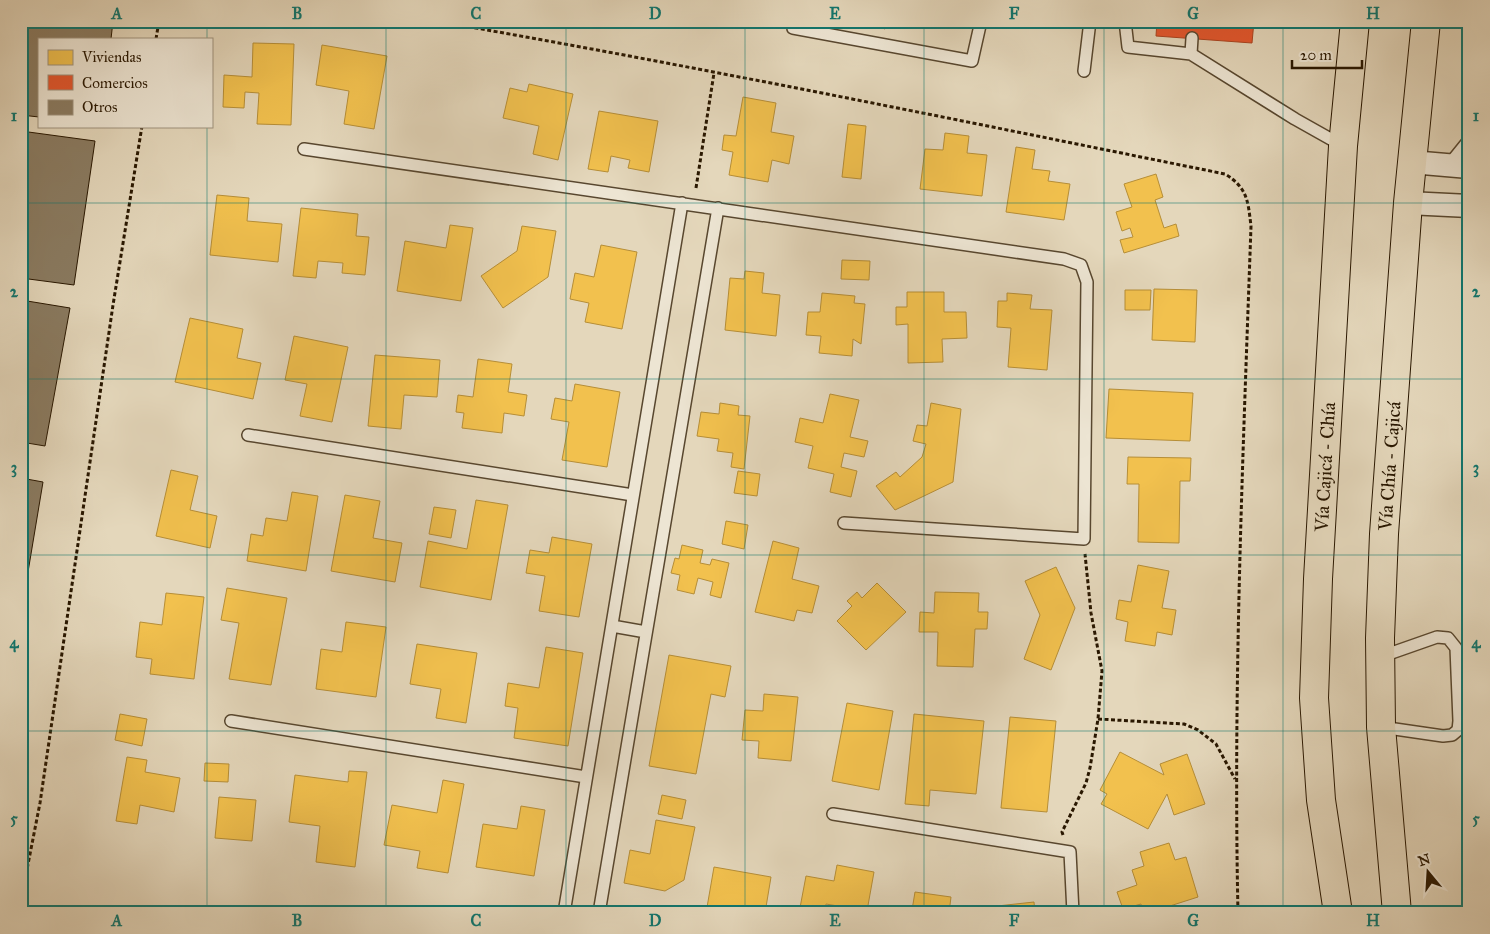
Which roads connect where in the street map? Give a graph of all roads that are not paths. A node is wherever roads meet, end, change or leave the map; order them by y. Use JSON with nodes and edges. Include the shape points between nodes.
{"nodes":[{"id":1,"x":793,"y":21,"type":"edge"},
{"id":2,"x":981,"y":21,"type":"edge"},
{"id":3,"x":1090,"y":21,"type":"edge"},
{"id":4,"x":1125,"y":21,"type":"edge"},
{"id":5,"x":1355,"y":21,"type":"edge"},
{"id":6,"x":1426,"y":21,"type":"edge"},
{"id":7,"x":1192,"y":38,"type":"dead end"},
{"id":8,"x":1191,"y":54,"type":"junction"},
{"id":9,"x":1084,"y":71,"type":"dead end"},
{"id":10,"x":1469,"y":140,"type":"edge"},
{"id":11,"x":1343,"y":146,"type":"junction"},
{"id":12,"x":304,"y":149,"type":"dead end"},
{"id":13,"x":1411,"y":162,"type":"junction"},
{"id":14,"x":1458,"y":166,"type":"edge"},
{"id":15,"x":1408,"y":203,"type":"junction"},
{"id":16,"x":687,"y":204,"type":"junction"},
{"id":17,"x":1469,"y":206,"type":"edge"},
{"id":18,"x":718,"y":208,"type":"junction"},
{"id":19,"x":248,"y":435,"type":"dead end"},
{"id":20,"x":633,"y":495,"type":"junction"},
{"id":21,"x":844,"y":523,"type":"dead end"},
{"id":22,"x":612,"y":626,"type":"junction"},
{"id":23,"x":646,"y":632,"type":"junction"},
{"id":24,"x":1380,"y":657,"type":"junction"},
{"id":25,"x":231,"y":721,"type":"dead end"},
{"id":26,"x":1381,"y":727,"type":"junction"},
{"id":27,"x":586,"y":776,"type":"junction"},
{"id":28,"x":833,"y":814,"type":"dead end"},
{"id":29,"x":564,"y":913,"type":"edge"},
{"id":30,"x":599,"y":913,"type":"edge"},
{"id":31,"x":1073,"y":913,"type":"edge"},
{"id":32,"x":1338,"y":913,"type":"edge"},
{"id":33,"x":1397,"y":913,"type":"edge"}],
"edges":[{"from":1,"to":2,"type":"lane","via":[[793,28],[972,61]]},
{"from":3,"to":9,"type":"lane"},
{"from":4,"to":8,"type":"lane","via":[[1128,47]]},
{"from":5,"to":11,"type":"highway","name":"Vía Cajicá - Chía"},
{"from":6,"to":13,"type":"highway","name":"Vía Chía - Cajicá"},
{"from":7,"to":8,"type":"lane"},
{"from":8,"to":11,"type":"lane"},
{"from":10,"to":14,"type":"lane"},
{"from":11,"to":32,"type":"highway","name":"Vía Cajicá - Chía","via":[[1314,698],[1321,800]]},
{"from":12,"to":16,"type":"lane"},
{"from":13,"to":14,"type":"street"},
{"from":13,"to":15,"type":"highway","name":"Vía Chía - Cajicá"},
{"from":15,"to":17,"type":"street"},
{"from":15,"to":24,"type":"highway","name":"Vía Chía - Cajicá","via":[[1384,534]]},
{"from":16,"to":18,"type":"lane"},
{"from":16,"to":20,"type":"lane"},
{"from":18,"to":21,"type":"lane","via":[[1064,259],[1081,265],[1087,282],[1084,539]]},
{"from":18,"to":23,"type":"lane"},
{"from":19,"to":20,"type":"lane"},
{"from":20,"to":22,"type":"lane"},
{"from":22,"to":23,"type":"lane"},
{"from":22,"to":27,"type":"lane"},
{"from":23,"to":30,"type":"lane"},
{"from":24,"to":26,"type":"highway","name":"Vía Chía - Cajicá"},
{"from":24,"to":26,"type":"lane","via":[[1437,637],[1448,638],[1456,648],[1459,721],[1458,730],[1443,736]]},
{"from":25,"to":27,"type":"lane"},
{"from":26,"to":33,"type":"highway","name":"Vía Chía - Cajicá"},
{"from":27,"to":29,"type":"lane"},
{"from":28,"to":31,"type":"lane","via":[[1070,852]]}]}
